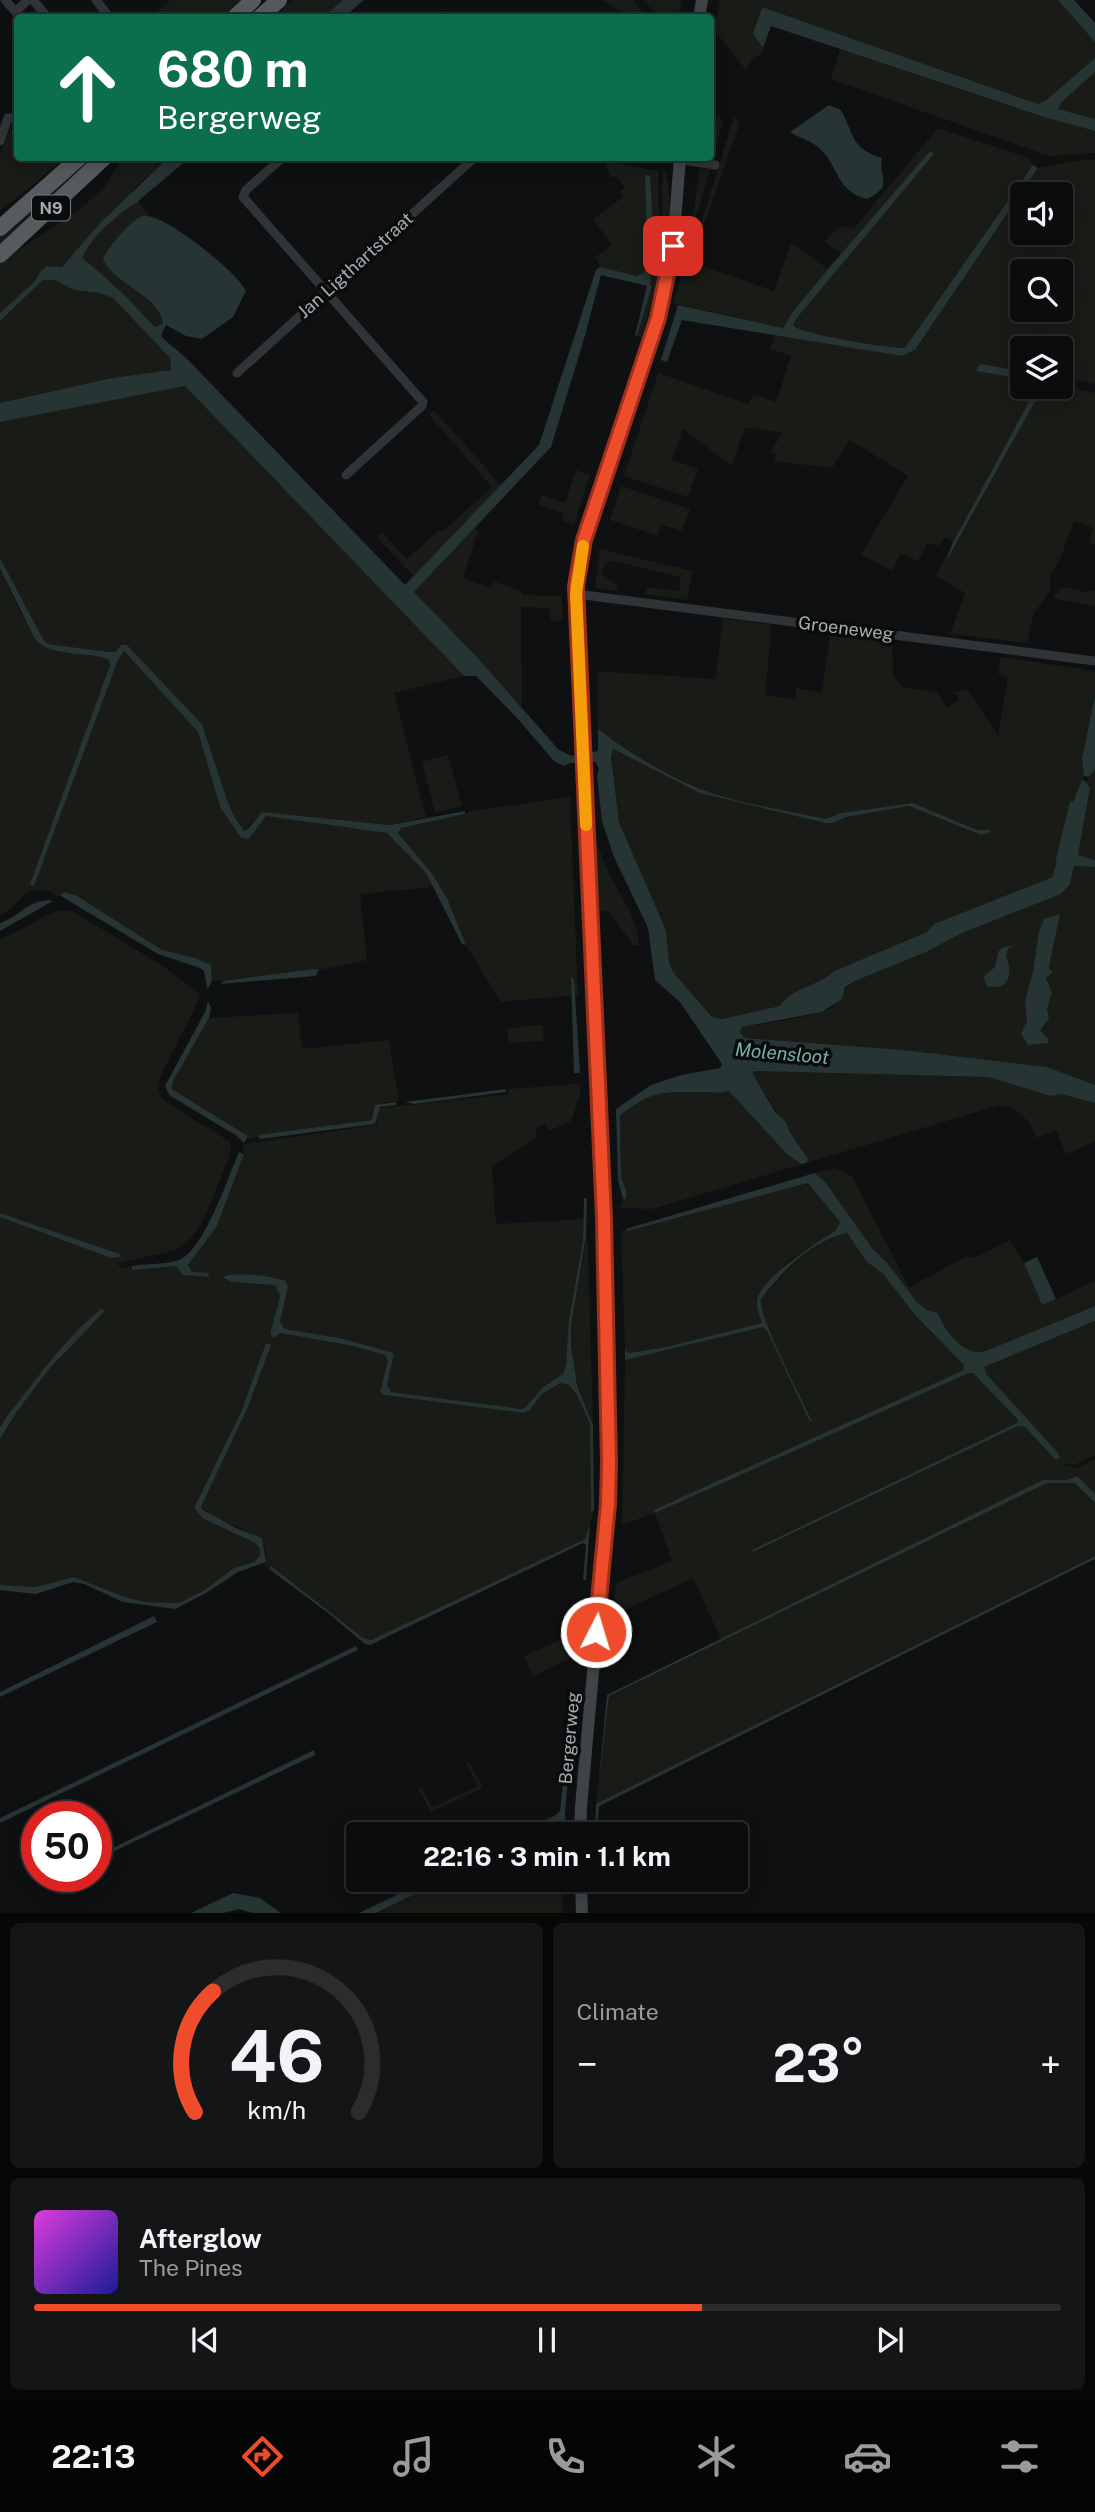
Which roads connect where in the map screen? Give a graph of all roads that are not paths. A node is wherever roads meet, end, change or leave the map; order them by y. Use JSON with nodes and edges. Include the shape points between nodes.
{"nodes":[{"id":1,"x":5,"y":0,"type":"edge"},
{"id":2,"x":31,"y":0,"type":"edge"},
{"id":3,"x":96,"y":0,"type":"edge"},
{"id":4,"x":253,"y":0,"type":"edge"},
{"id":5,"x":281,"y":0,"type":"edge"},
{"id":6,"x":17,"y":14,"type":"edge"},
{"id":7,"x":19,"y":14,"type":"edge"},
{"id":8,"x":43,"y":14,"type":"edge"},
{"id":9,"x":107,"y":14,"type":"edge"},
{"id":10,"x":238,"y":14,"type":"edge"},
{"id":11,"x":264,"y":14,"type":"edge"},
{"id":12,"x":0,"y":110,"type":"edge"},
{"id":13,"x":13,"y":118,"type":"edge"},
{"id":14,"x":0,"y":141,"type":"edge"},
{"id":15,"x":76,"y":161,"type":"edge"},
{"id":16,"x":101,"y":161,"type":"edge"},
{"id":17,"x":279,"y":161,"type":"edge"},
{"id":18,"x":471,"y":161,"type":"edge"},
{"id":19,"x":678,"y":161,"type":"edge"},
{"id":20,"x":694,"y":161,"type":"edge"},
{"id":21,"x":715,"y":165,"type":"dead end"},
{"id":22,"x":0,"y":228,"type":"edge"},
{"id":23,"x":0,"y":255,"type":"edge"},
{"id":24,"x":326,"y":291,"type":"junction"},
{"id":25,"x":237,"y":373,"type":"dead end"},
{"id":26,"x":346,"y":475,"type":"dead end"},
{"id":27,"x":587,"y":595,"type":"junction"},
{"id":28,"x":1095,"y":661,"type":"edge"},
{"id":29,"x":580,"y":1822,"type":"edge"},
{"id":30,"x":581,"y":1892,"type":"edge"},
{"id":31,"x":582,"y":1913,"type":"edge"}],
"edges":[{"from":1,"to":6,"type":"street"},
{"from":2,"to":7,"type":"street"},
{"from":2,"to":8,"type":"street"},
{"from":3,"to":9,"type":"street"},
{"from":4,"to":10,"type":"highway"},
{"from":5,"to":11,"type":"highway"},
{"from":12,"to":13,"type":"street"},
{"from":13,"to":14,"type":"street"},
{"from":15,"to":22,"type":"highway","number":"N9"},
{"from":16,"to":23,"type":"highway","number":"N9"},
{"from":17,"to":24,"type":"street","via":[[243,197]]},
{"from":18,"to":24,"type":"street","name":"Jan Ligthartstraat"},
{"from":19,"to":27,"type":"main road","name":"Bergerweg","via":[[673,246],[663,298],[582,548]]},
{"from":20,"to":21,"type":"street","name":"Bergerweg"},
{"from":24,"to":25,"type":"street","name":"Jan Ligthartstraat"},
{"from":24,"to":26,"type":"street","via":[[423,402]]},
{"from":27,"to":28,"type":"street","name":"Groeneweg"},
{"from":27,"to":29,"type":"main road","name":"Bergerweg","via":[[583,758],[604,1218],[609,1463]]},
{"from":30,"to":31,"type":"main road"}]}
